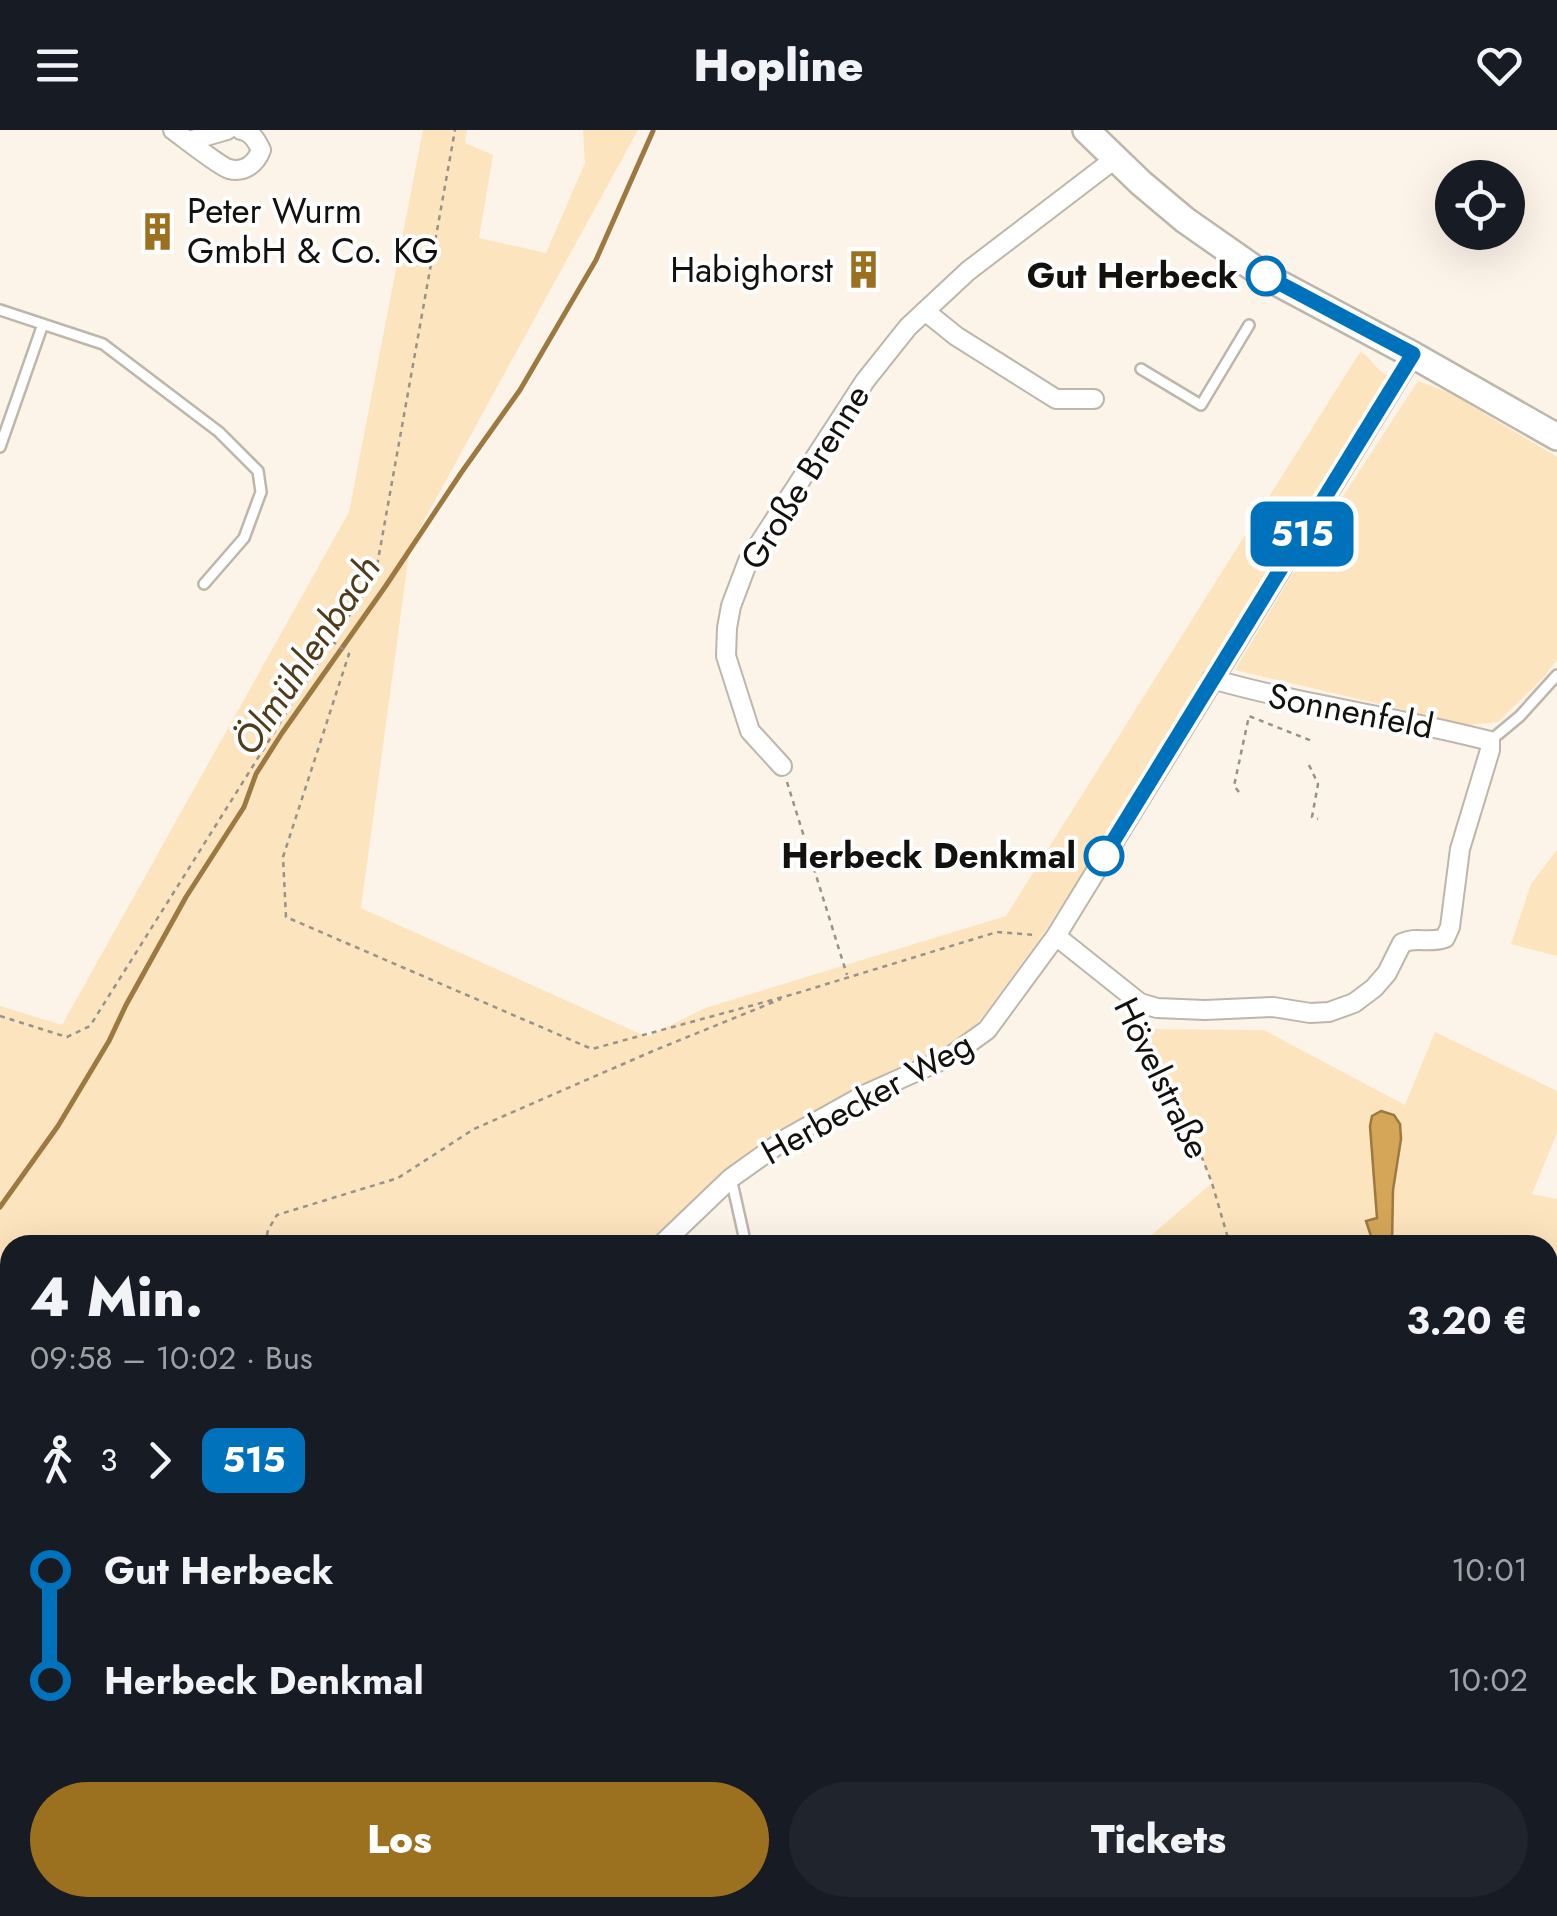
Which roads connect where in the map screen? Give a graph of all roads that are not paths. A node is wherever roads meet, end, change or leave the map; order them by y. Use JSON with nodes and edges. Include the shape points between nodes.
{"nodes":[{"id":1,"x":172,"y":130,"type":"edge"},
{"id":2,"x":227,"y":130,"type":"edge"},
{"id":3,"x":241,"y":130,"type":"edge"},
{"id":4,"x":1086,"y":130,"type":"edge"},
{"id":5,"x":189,"y":142,"type":"junction"},
{"id":6,"x":1116,"y":158,"type":"junction"},
{"id":7,"x":0,"y":310,"type":"edge"},
{"id":8,"x":925,"y":311,"type":"junction"},
{"id":9,"x":43,"y":324,"type":"junction"},
{"id":10,"x":1249,"y":325,"type":"dead end"},
{"id":11,"x":1413,"y":354,"type":"junction"},
{"id":12,"x":1140,"y":370,"type":"dead end"},
{"id":13,"x":1094,"y":400,"type":"dead end"},
{"id":14,"x":1557,"y":436,"type":"edge"},
{"id":15,"x":0,"y":447,"type":"edge"},
{"id":16,"x":204,"y":584,"type":"dead end"},
{"id":17,"x":1557,"y":675,"type":"edge"},
{"id":18,"x":1212,"y":679,"type":"junction"},
{"id":19,"x":1490,"y":741,"type":"junction"},
{"id":20,"x":782,"y":766,"type":"road end"},
{"id":21,"x":1056,"y":936,"type":"junction"},
{"id":22,"x":732,"y":1178,"type":"junction"},
{"id":23,"x":671,"y":1235,"type":"edge"},
{"id":24,"x":744,"y":1235,"type":"edge"}],
"edges":[{"from":1,"to":5,"type":"street"},
{"from":2,"to":5,"type":"street"},
{"from":3,"to":5,"type":"street","via":[[261,150],[247,168],[229,169]]},
{"from":4,"to":6,"type":"street"},
{"from":6,"to":8,"type":"street","name":"Große Brenne"},
{"from":6,"to":11,"type":"street","via":[[1238,258]]},
{"from":7,"to":9,"type":"lane"},
{"from":8,"to":13,"type":"street","via":[[1056,399]]},
{"from":8,"to":20,"type":"street","name":"Große Brenne","via":[[864,381],[748,561],[732,606],[726,656],[738,696],[750,731]]},
{"from":9,"to":15,"type":"lane"},
{"from":9,"to":16,"type":"lane","via":[[103,344],[219,432],[258,472],[261,492],[244,538]]},
{"from":10,"to":12,"type":"lane","via":[[1201,404]]},
{"from":11,"to":14,"type":"street"},
{"from":11,"to":18,"type":"street","name":"Herbecker Weg"},
{"from":17,"to":19,"type":"lane"},
{"from":18,"to":19,"type":"street","name":"Sonnenfeld"},
{"from":18,"to":21,"type":"street","name":"Herbecker Weg"},
{"from":19,"to":21,"type":"street","name":"Hövelstraße","via":[[1445,938],[1402,943],[1387,973],[1354,1003],[1310,1013],[1157,1008]]},
{"from":21,"to":22,"type":"street","name":"Herbecker Weg","via":[[971,1043],[802,1130]]},
{"from":22,"to":23,"type":"street","name":"Herbecker Weg"},
{"from":22,"to":24,"type":"lane","name":"Herbecker Weg"}]}
